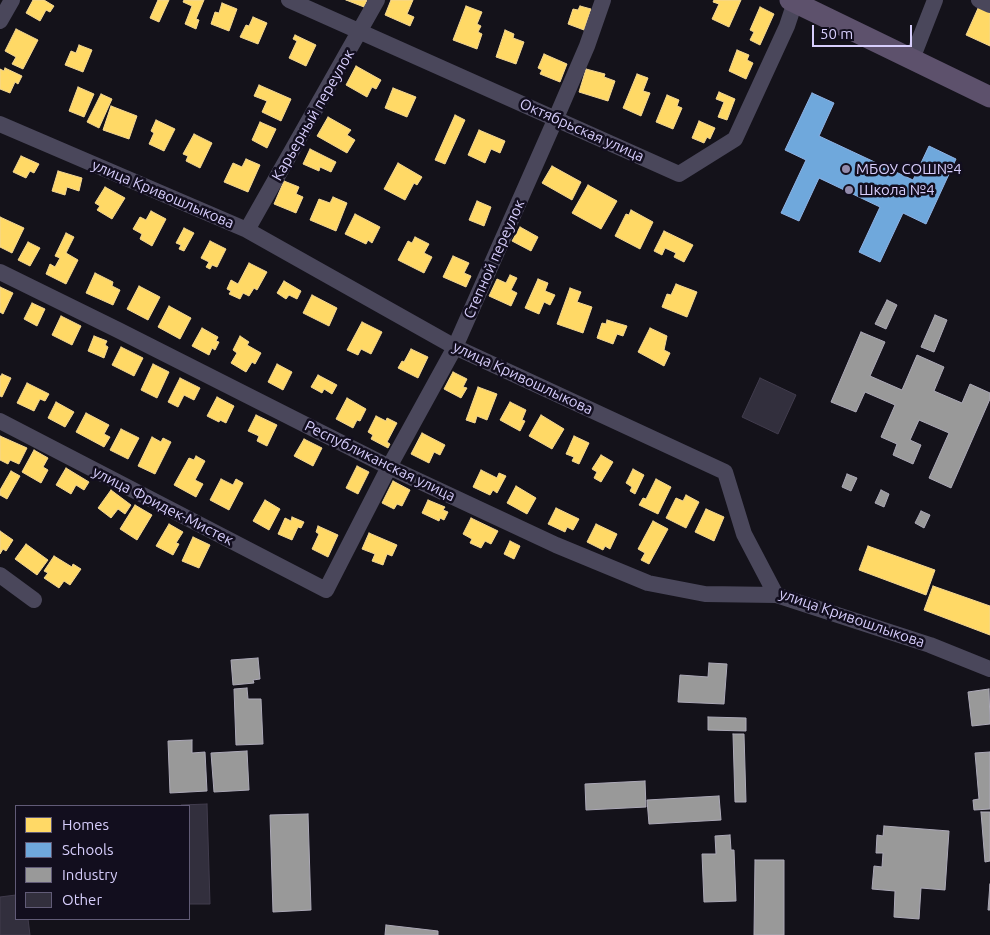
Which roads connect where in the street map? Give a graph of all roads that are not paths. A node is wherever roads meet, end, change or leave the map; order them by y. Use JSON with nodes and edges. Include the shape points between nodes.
{"nodes":[{"id":1,"x":12,"y":0,"type":"edge"},
{"id":2,"x":289,"y":0,"type":"edge"},
{"id":3,"x":378,"y":0,"type":"edge"},
{"id":4,"x":603,"y":0,"type":"edge"},
{"id":5,"x":935,"y":0,"type":"edge"},
{"id":6,"x":979,"y":0,"type":"edge"},
{"id":7,"x":792,"y":1,"type":"edge"},
{"id":8,"x":990,"y":5,"type":"edge"},
{"id":9,"x":0,"y":21,"type":"edge"},
{"id":10,"x":360,"y":31,"type":"junction"},
{"id":11,"x":912,"y":60,"type":"junction"},
{"id":12,"x":990,"y":97,"type":"edge"},
{"id":13,"x":556,"y":118,"type":"junction"},
{"id":14,"x":0,"y":124,"type":"edge"},
{"id":15,"x":247,"y":230,"type":"junction"},
{"id":16,"x":0,"y":272,"type":"edge"},
{"id":17,"x":455,"y":347,"type":"junction"},
{"id":18,"x":0,"y":421,"type":"edge"},
{"id":19,"x":389,"y":466,"type":"junction"},
{"id":20,"x":0,"y":575,"type":"edge"},
{"id":21,"x":326,"y":590,"type":"joint"},
{"id":22,"x":776,"y":595,"type":"junction"},
{"id":23,"x":34,"y":600,"type":"dead end"},
{"id":24,"x":990,"y":669,"type":"edge"}],
"edges":[{"from":1,"to":9,"type":"street"},
{"from":2,"to":10,"type":"street","name":"Октябрьская улица"},
{"from":3,"to":10,"type":"street","name":"Карьерный переулок"},
{"from":4,"to":13,"type":"street","name":"Степной переулок"},
{"from":5,"to":11,"type":"street"},
{"from":6,"to":8,"type":"street"},
{"from":7,"to":11,"type":"main road"},
{"from":7,"to":13,"type":"street","name":"Октябрьская улица","via":[[786,26],[734,139],[679,174]]},
{"from":10,"to":13,"type":"street","name":"Октябрьская улица"},
{"from":10,"to":15,"type":"street","name":"Карьерный переулок"},
{"from":11,"to":12,"type":"main road"},
{"from":13,"to":17,"type":"street","name":"Степной переулок"},
{"from":14,"to":15,"type":"street","name":"улица Кривошлыкова"},
{"from":15,"to":17,"type":"street","name":"улица Кривошлыкова"},
{"from":16,"to":19,"type":"street","name":"Республиканская улица"},
{"from":17,"to":19,"type":"street","name":"Степной переулок"},
{"from":17,"to":22,"type":"street","name":"улица Кривошлыкова","via":[[725,472],[744,534]]},
{"from":18,"to":21,"type":"street","name":"улица Фридек-Мистек"},
{"from":19,"to":21,"type":"street","name":"Степной переулок"},
{"from":19,"to":22,"type":"street","name":"Республиканская улица","via":[[556,546],[648,583],[704,594]]},
{"from":20,"to":23,"type":"street"},
{"from":22,"to":24,"type":"street","name":"улица Кривошлыкова","via":[[930,645]]}]}
